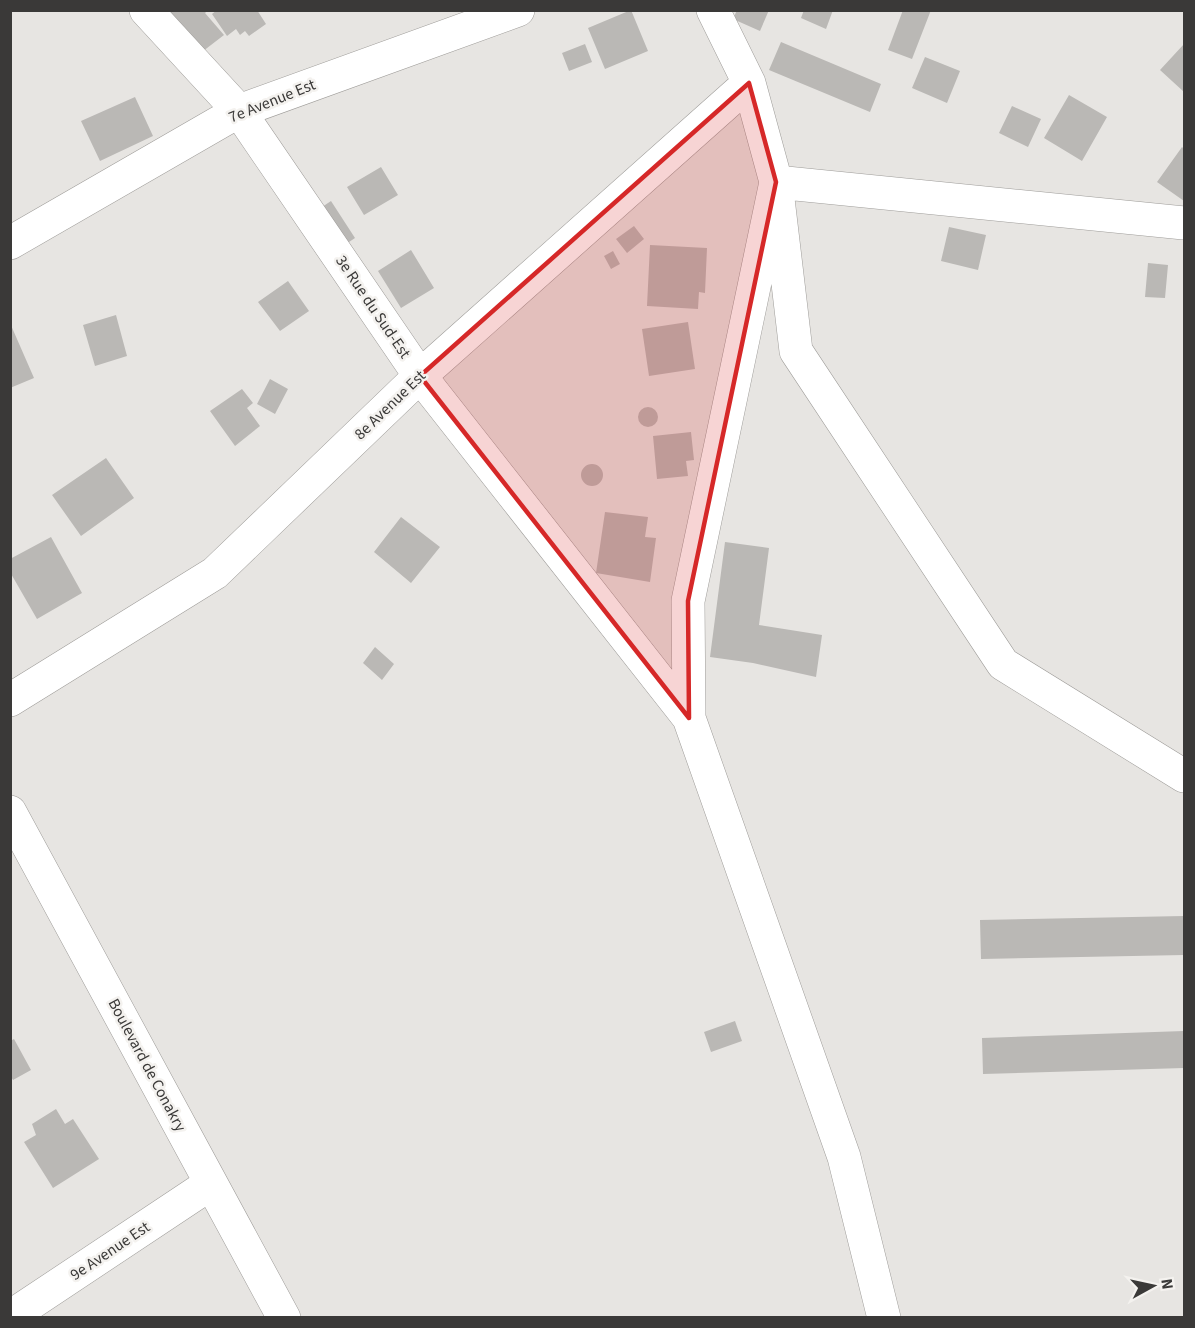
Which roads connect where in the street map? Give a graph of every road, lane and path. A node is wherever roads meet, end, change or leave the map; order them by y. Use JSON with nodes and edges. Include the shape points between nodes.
{"nodes":[{"id":1,"x":146,"y":10,"type":"edge"},
{"id":2,"x":518,"y":10,"type":"edge"},
{"id":3,"x":713,"y":10,"type":"edge"},
{"id":4,"x":749,"y":83,"type":"junction"},
{"id":5,"x":239,"y":111,"type":"junction"},
{"id":6,"x":776,"y":182,"type":"junction"},
{"id":7,"x":1185,"y":223,"type":"edge"},
{"id":8,"x":10,"y":243,"type":"edge"},
{"id":9,"x":420,"y":376,"type":"junction"},
{"id":10,"x":10,"y":700,"type":"edge"},
{"id":11,"x":689,"y":718,"type":"junction"},
{"id":12,"x":1185,"y":776,"type":"edge"},
{"id":13,"x":10,"y":812,"type":"edge"},
{"id":14,"x":210,"y":1184,"type":"junction"},
{"id":15,"x":10,"y":1317,"type":"edge"},
{"id":16,"x":284,"y":1317,"type":"edge"},
{"id":17,"x":884,"y":1317,"type":"edge"}],
"edges":[{"from":1,"to":5,"type":"street","name":"3e Rue du Sud-Est"},
{"from":2,"to":5,"type":"street","name":"7e Avenue Est"},
{"from":3,"to":4,"type":"street"},
{"from":4,"to":6,"type":"street"},
{"from":4,"to":9,"type":"street","name":"8e Avenue Est"},
{"from":5,"to":8,"type":"street","name":"7e Avenue Est"},
{"from":5,"to":9,"type":"street","name":"3e Rue du Sud-Est"},
{"from":6,"to":7,"type":"street"},
{"from":6,"to":11,"type":"street","via":[[688,601]]},
{"from":6,"to":12,"type":"street","via":[[796,351],[1003,664]]},
{"from":9,"to":10,"type":"street","name":"8e Avenue Est","via":[[215,573]]},
{"from":9,"to":11,"type":"street","name":"3e Rue du Sud-Est"},
{"from":11,"to":17,"type":"street","via":[[844,1157]]},
{"from":13,"to":14,"type":"street","name":"Boulevard de Conakry"},
{"from":14,"to":15,"type":"street","name":"9e Avenue Est"},
{"from":14,"to":16,"type":"street","name":"Boulevard de Conakry"}]}
